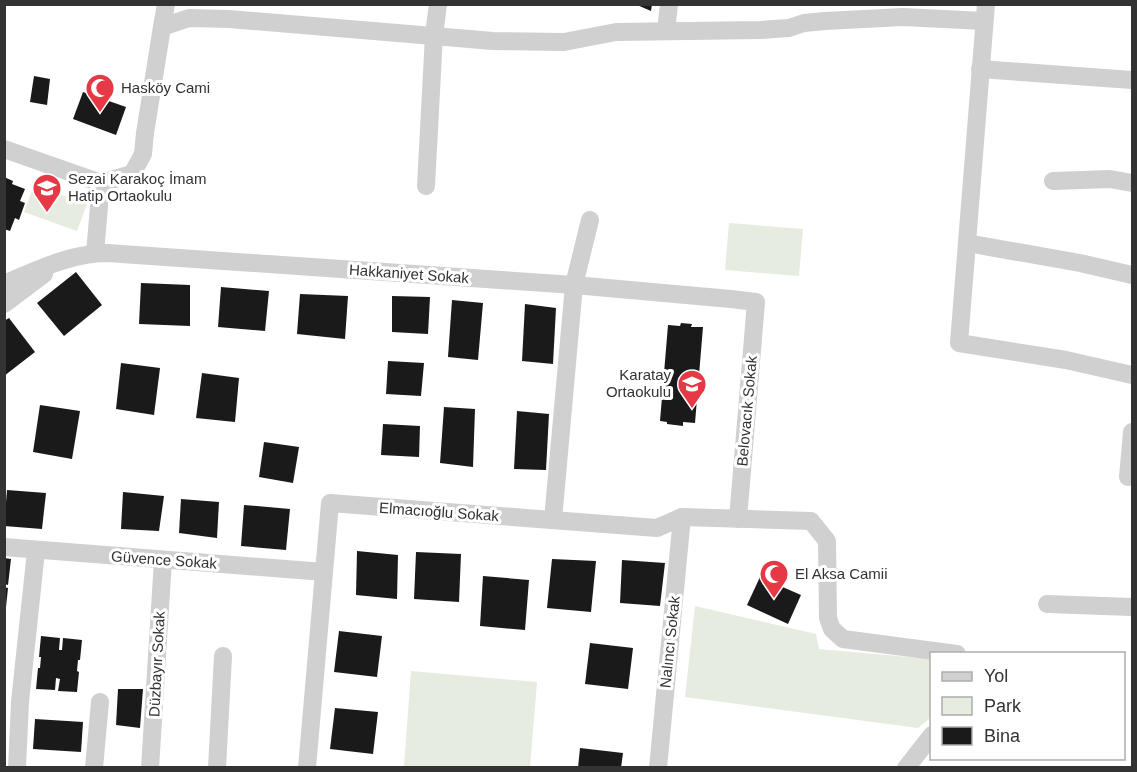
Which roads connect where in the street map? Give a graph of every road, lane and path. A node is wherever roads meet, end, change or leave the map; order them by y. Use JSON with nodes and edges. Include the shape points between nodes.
{"nodes":[{"id":1,"x":166,"y":4,"type":"edge"},
{"id":2,"x":438,"y":4,"type":"edge"},
{"id":3,"x":669,"y":4,"type":"edge"},
{"id":4,"x":985,"y":13,"type":"edge"},
{"id":5,"x":162,"y":27,"type":"junction"},
{"id":6,"x":666,"y":31,"type":"junction"},
{"id":7,"x":434,"y":35,"type":"junction"},
{"id":8,"x":980,"y":69,"type":"junction"},
{"id":9,"x":1132,"y":80,"type":"edge"},
{"id":10,"x":4,"y":149,"type":"edge"},
{"id":11,"x":1053,"y":180,"type":"dead end"},
{"id":12,"x":101,"y":183,"type":"junction"},
{"id":13,"x":1132,"y":183,"type":"edge"},
{"id":14,"x":426,"y":186,"type":"dead end"},
{"id":15,"x":590,"y":220,"type":"dead end"},
{"id":16,"x":967,"y":243,"type":"junction"},
{"id":17,"x":95,"y":253,"type":"junction"},
{"id":18,"x":63,"y":261,"type":"junction"},
{"id":19,"x":1132,"y":275,"type":"edge"},
{"id":20,"x":4,"y":284,"type":"edge"},
{"id":21,"x":574,"y":285,"type":"junction"},
{"id":22,"x":756,"y":302,"type":"joint"},
{"id":23,"x":4,"y":304,"type":"edge"},
{"id":24,"x":1132,"y":375,"type":"edge"},
{"id":25,"x":1132,"y":432,"type":"edge"},
{"id":26,"x":1128,"y":477,"type":"dead end"},
{"id":27,"x":682,"y":517,"type":"junction"},
{"id":28,"x":738,"y":519,"type":"junction"},
{"id":29,"x":553,"y":520,"type":"junction"},
{"id":30,"x":4,"y":547,"type":"edge"},
{"id":31,"x":36,"y":551,"type":"junction"},
{"id":32,"x":163,"y":560,"type":"junction"},
{"id":33,"x":324,"y":572,"type":"junction"},
{"id":34,"x":1047,"y":604,"type":"dead end"},
{"id":35,"x":1132,"y":607,"type":"edge"},
{"id":36,"x":942,"y":652,"type":"edge"},
{"id":37,"x":223,"y":656,"type":"dead end"},
{"id":38,"x":12,"y":701,"type":"edge"},
{"id":39,"x":100,"y":702,"type":"dead end"},
{"id":40,"x":930,"y":738,"type":"edge"},
{"id":41,"x":17,"y":768,"type":"edge"},
{"id":42,"x":94,"y":768,"type":"edge"},
{"id":43,"x":150,"y":768,"type":"edge"},
{"id":44,"x":218,"y":768,"type":"edge"},
{"id":45,"x":307,"y":768,"type":"edge"},
{"id":46,"x":658,"y":768,"type":"edge"},
{"id":47,"x":906,"y":768,"type":"edge"}],
"edges":[{"from":1,"to":5,"type":"street"},
{"from":2,"to":7,"type":"street"},
{"from":3,"to":6,"type":"street"},
{"from":4,"to":6,"type":"street","via":[[825,21],[789,28]]},
{"from":4,"to":8,"type":"street"},
{"from":5,"to":7,"type":"street","via":[[189,18],[229,19]]},
{"from":5,"to":12,"type":"street","via":[[143,154],[132,174]]},
{"from":6,"to":7,"type":"street","via":[[616,32],[564,42]]},
{"from":7,"to":14,"type":"street"},
{"from":8,"to":9,"type":"street"},
{"from":8,"to":16,"type":"street"},
{"from":10,"to":12,"type":"street"},
{"from":11,"to":13,"type":"street","via":[[1110,179]]},
{"from":12,"to":17,"type":"street"},
{"from":15,"to":21,"type":"street"},
{"from":16,"to":19,"type":"street"},
{"from":16,"to":24,"type":"street","via":[[959,343]]},
{"from":17,"to":18,"type":"street","name":"Hakkaniyet Sokak"},
{"from":17,"to":21,"type":"street","name":"Hakkaniyet Sokak"},
{"from":18,"to":20,"type":"street","name":"Hakkaniyet Sokak"},
{"from":18,"to":23,"type":"street","name":"Hakkaniyet Sokak"},
{"from":21,"to":22,"type":"street","name":"Hakkaniyet Sokak"},
{"from":21,"to":29,"type":"street"},
{"from":22,"to":28,"type":"street","name":"Belovacık Sokak"},
{"from":25,"to":26,"type":"street"},
{"from":27,"to":28,"type":"street","name":"Elmacıoğlu Sokak"},
{"from":27,"to":29,"type":"street","name":"Elmacıoğlu Sokak","via":[[657,528]]},
{"from":27,"to":46,"type":"street","name":"Nalıncı Sokak"},
{"from":28,"to":36,"type":"street","name":"Elmacıoğlu Sokak","via":[[810,521],[827,541],[828,618],[832,629],[843,639]]},
{"from":29,"to":33,"type":"street","name":"Elmacıoğlu Sokak","via":[[330,503]]},
{"from":30,"to":31,"type":"street","name":"Güvence Sokak"},
{"from":31,"to":32,"type":"street","name":"Güvence Sokak"},
{"from":31,"to":38,"type":"street"},
{"from":32,"to":33,"type":"street","name":"Güvence Sokak"},
{"from":32,"to":43,"type":"street","name":"Düzbayır Sokak"},
{"from":33,"to":45,"type":"street","name":"Elmacıoğlu Sokak"},
{"from":34,"to":35,"type":"street"},
{"from":37,"to":44,"type":"street"},
{"from":38,"to":41,"type":"street"},
{"from":39,"to":42,"type":"street"},
{"from":40,"to":47,"type":"street"}]}
